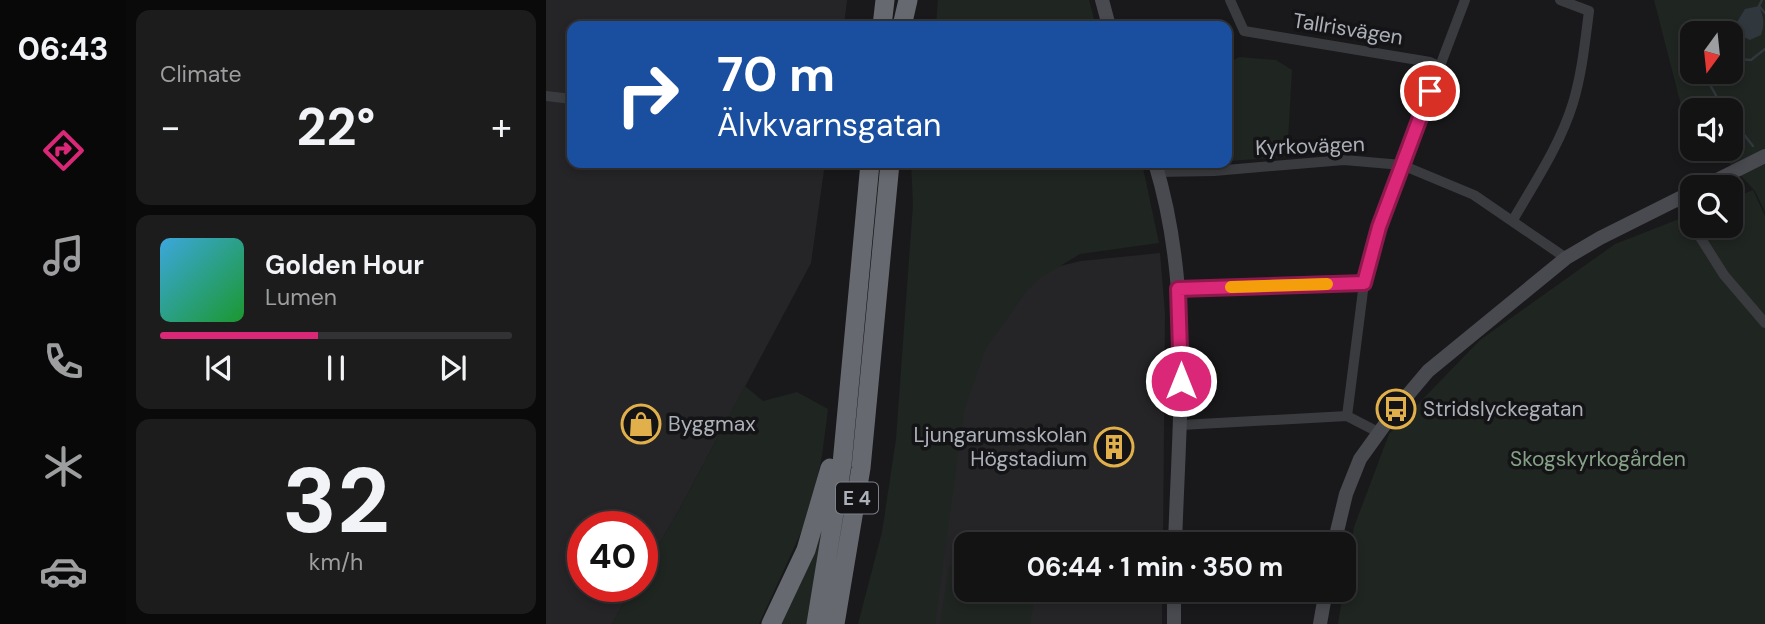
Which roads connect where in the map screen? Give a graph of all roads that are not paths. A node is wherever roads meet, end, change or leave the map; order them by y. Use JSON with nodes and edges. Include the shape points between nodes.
{"nodes":[{"id":1,"x":885,"y":0,"type":"edge"},
{"id":2,"x":906,"y":0,"type":"edge"},
{"id":3,"x":1102,"y":0,"type":"edge"},
{"id":4,"x":1230,"y":0,"type":"edge"},
{"id":5,"x":1465,"y":0,"type":"edge"},
{"id":6,"x":1560,"y":0,"type":"edge"},
{"id":7,"x":883,"y":21,"type":"edge"},
{"id":8,"x":903,"y":21,"type":"edge"},
{"id":9,"x":1108,"y":21,"type":"edge"},
{"id":10,"x":1439,"y":66,"type":"junction"},
{"id":11,"x":546,"y":96,"type":"edge"},
{"id":12,"x":567,"y":98,"type":"edge"},
{"id":13,"x":1765,"y":156,"type":"edge"},
{"id":14,"x":1402,"y":165,"type":"junction"},
{"id":15,"x":870,"y":168,"type":"edge"},
{"id":16,"x":890,"y":168,"type":"edge"},
{"id":17,"x":1156,"y":168,"type":"edge"},
{"id":18,"x":1727,"y":175,"type":"edge"},
{"id":19,"x":1680,"y":199,"type":"edge"},
{"id":20,"x":1513,"y":220,"type":"junction"},
{"id":21,"x":1701,"y":238,"type":"edge"},
{"id":22,"x":1566,"y":258,"type":"junction"},
{"id":23,"x":1364,"y":283,"type":"junction"},
{"id":24,"x":1178,"y":289,"type":"junction"},
{"id":25,"x":1765,"y":323,"type":"edge"},
{"id":26,"x":849,"y":396,"type":"junction"},
{"id":27,"x":1347,"y":416,"type":"junction"},
{"id":28,"x":1181,"y":425,"type":"junction"},
{"id":29,"x":1378,"y":432,"type":"junction"},
{"id":30,"x":1176,"y":532,"type":"edge"},
{"id":31,"x":1337,"y":532,"type":"edge"},
{"id":32,"x":1174,"y":602,"type":"edge"},
{"id":33,"x":1324,"y":602,"type":"edge"},
{"id":34,"x":771,"y":624,"type":"edge"},
{"id":35,"x":816,"y":624,"type":"edge"},
{"id":36,"x":835,"y":624,"type":"edge"},
{"id":37,"x":1174,"y":624,"type":"edge"},
{"id":38,"x":1320,"y":624,"type":"edge"}],
"edges":[{"from":1,"to":7,"type":"highway"},
{"from":2,"to":8,"type":"highway"},
{"from":3,"to":9,"type":"street"},
{"from":4,"to":10,"type":"street","name":"Tallrisvägen","via":[[1244,31]]},
{"from":5,"to":10,"type":"street"},
{"from":6,"to":20,"type":"street","via":[[1589,11],[1584,58],[1573,104],[1555,147]]},
{"from":10,"to":14,"type":"street"},
{"from":11,"to":12,"type":"street"},
{"from":13,"to":18,"type":"street"},
{"from":14,"to":17,"type":"street","name":"Kyrkovägen","via":[[1344,160],[1214,171]]},
{"from":14,"to":20,"type":"street","name":"Kyrkovägen","via":[[1474,195]]},
{"from":14,"to":23,"type":"street"},
{"from":15,"to":26,"type":"highway","number":"E 4"},
{"from":16,"to":36,"type":"highway","number":"E 4","via":[[861,468]]},
{"from":17,"to":24,"type":"street"},
{"from":19,"to":22,"type":"street"},
{"from":20,"to":22,"type":"street","name":"Kyrkovägen"},
{"from":21,"to":25,"type":"street","via":[[1724,275]]},
{"from":22,"to":29,"type":"street","via":[[1428,372]]},
{"from":23,"to":24,"type":"street"},
{"from":23,"to":27,"type":"street"},
{"from":24,"to":28,"type":"street"},
{"from":26,"to":34,"type":"highway","number":"E 4","via":[[806,550]]},
{"from":26,"to":35,"type":"highway"},
{"from":27,"to":28,"type":"street"},
{"from":27,"to":29,"type":"street"},
{"from":28,"to":30,"type":"street"},
{"from":29,"to":31,"type":"street","via":[[1353,473]]},
{"from":32,"to":37,"type":"street"},
{"from":33,"to":38,"type":"street"}]}
